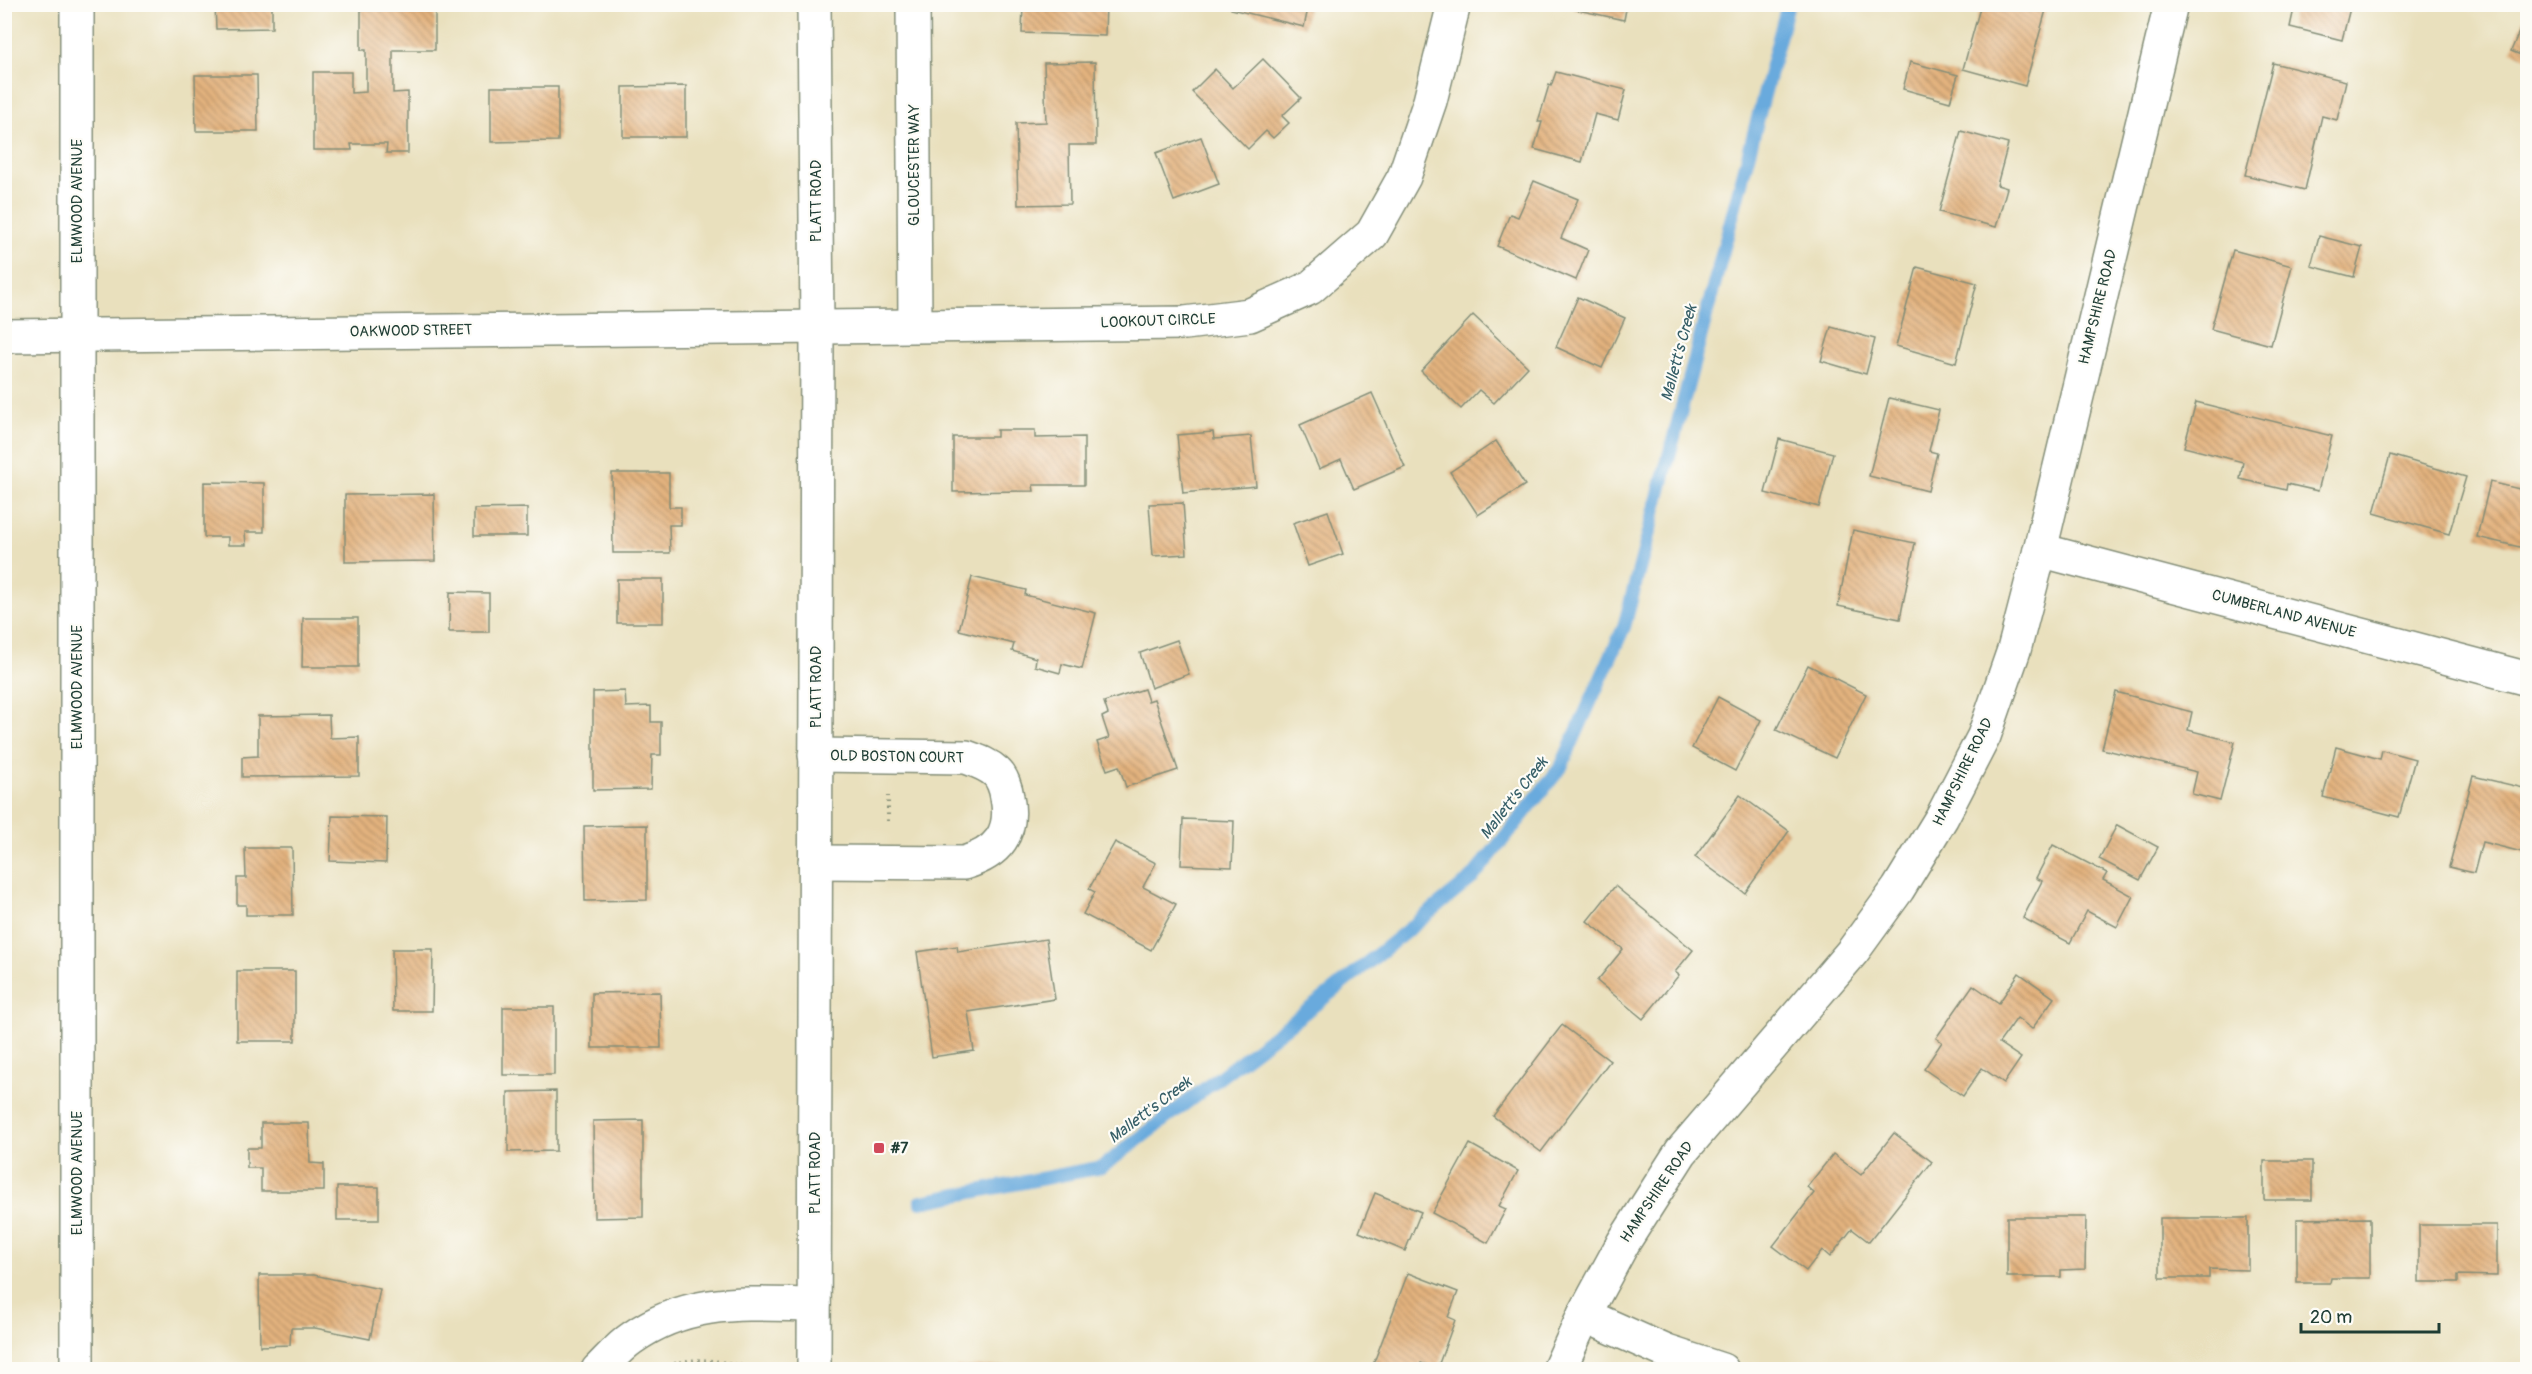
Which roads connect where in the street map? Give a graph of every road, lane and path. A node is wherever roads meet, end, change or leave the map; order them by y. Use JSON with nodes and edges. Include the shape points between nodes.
{"nodes":[{"id":1,"x":77,"y":4,"type":"edge"},
{"id":2,"x":814,"y":4,"type":"edge"},
{"id":3,"x":913,"y":4,"type":"edge"},
{"id":4,"x":1454,"y":4,"type":"edge"},
{"id":5,"x":2171,"y":4,"type":"edge"},
{"id":6,"x":915,"y":325,"type":"junction"},
{"id":7,"x":817,"y":326,"type":"junction"},
{"id":8,"x":4,"y":336,"type":"edge"},
{"id":9,"x":78,"y":336,"type":"junction"},
{"id":10,"x":2040,"y":550,"type":"junction"},
{"id":11,"x":2528,"y":679,"type":"edge"},
{"id":12,"x":815,"y":755,"type":"junction"},
{"id":13,"x":888,"y":786,"type":"dead end"},
{"id":14,"x":888,"y":828,"type":"dead end"},
{"id":15,"x":815,"y":862,"type":"junction"},
{"id":16,"x":814,"y":1305,"type":"junction"},
{"id":17,"x":1584,"y":1315,"type":"junction"},
{"id":18,"x":742,"y":1366,"type":"dead end"},
{"id":19,"x":77,"y":1370,"type":"edge"},
{"id":20,"x":598,"y":1370,"type":"edge"},
{"id":21,"x":663,"y":1370,"type":"edge"},
{"id":22,"x":814,"y":1370,"type":"edge"},
{"id":23,"x":1559,"y":1370,"type":"edge"},
{"id":24,"x":1722,"y":1370,"type":"edge"}],
"edges":[{"from":1,"to":9,"type":"street","name":"ELMWOOD AVENUE"},
{"from":2,"to":7,"type":"street","name":"PLATT ROAD"},
{"from":3,"to":6,"type":"street","name":"GLOUCESTER WAY"},
{"from":4,"to":6,"type":"street","name":"LOOKOUT CIRCLE","via":[[1430,101],[1404,177],[1372,234],[1310,288],[1250,315],[1185,323]]},
{"from":5,"to":10,"type":"street","name":"HAMPSHIRE ROAD"},
{"from":6,"to":7,"type":"street","name":"LOOKOUT CIRCLE"},
{"from":7,"to":9,"type":"street","name":"OAKWOOD STREET"},
{"from":7,"to":12,"type":"street","name":"PLATT ROAD"},
{"from":8,"to":9,"type":"street","name":"OAKWOOD STREET"},
{"from":9,"to":19,"type":"street","name":"ELMWOOD AVENUE"},
{"from":10,"to":11,"type":"street","name":"CUMBERLAND AVENUE"},
{"from":10,"to":17,"type":"street","name":"HAMPSHIRE ROAD","via":[[2014,650],[1984,736],[1942,817],[1898,889],[1853,951],[1681,1152],[1623,1243]]},
{"from":12,"to":15,"type":"street","name":"PLATT ROAD"},
{"from":12,"to":15,"type":"street","name":"OLD BOSTON COURT","via":[[966,757],[997,773],[1010,812],[1000,843],[984,857],[964,863]]},
{"from":13,"to":14,"type":"path"},
{"from":15,"to":16,"type":"street","name":"PLATT ROAD"},
{"from":16,"to":20,"type":"street","via":[[722,1304],[673,1314],[631,1338]]},
{"from":16,"to":22,"type":"street","name":"PLATT ROAD"},
{"from":17,"to":23,"type":"street","name":"HAMPSHIRE ROAD"},
{"from":17,"to":24,"type":"street","via":[[1667,1352]]},
{"from":18,"to":21,"type":"path","via":[[693,1360]]}]}
